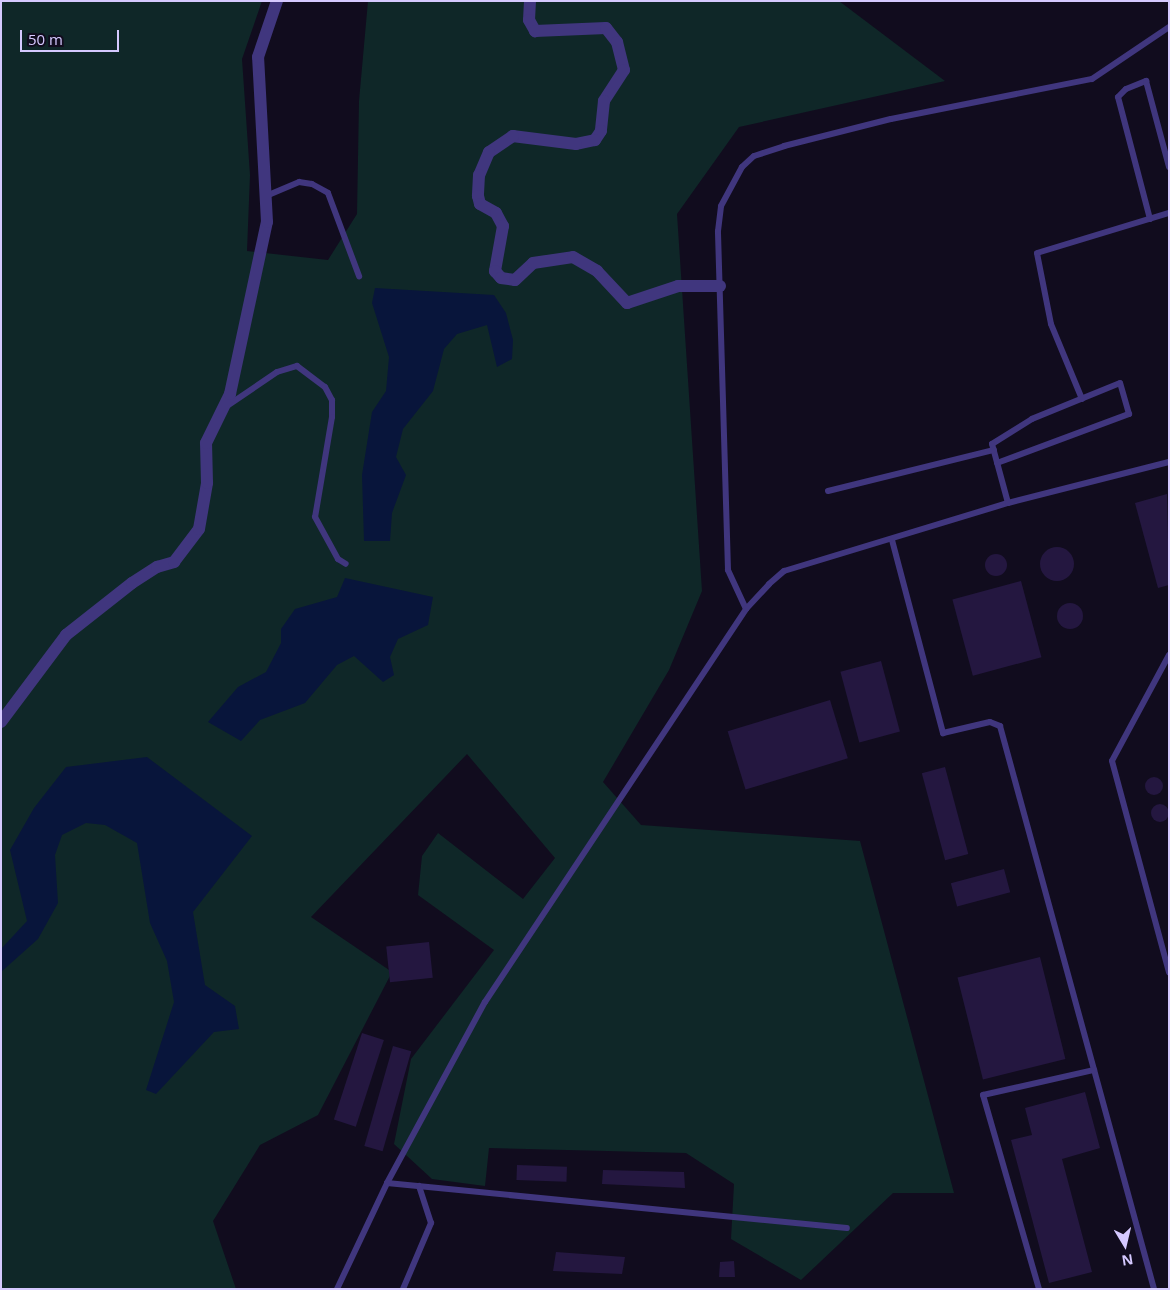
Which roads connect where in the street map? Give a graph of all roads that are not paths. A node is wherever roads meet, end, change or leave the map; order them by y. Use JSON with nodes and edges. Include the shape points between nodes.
{"nodes":[{"id":1,"x":277,"y":1,"type":"edge"},
{"id":2,"x":530,"y":1,"type":"edge"},
{"id":3,"x":1169,"y":27,"type":"edge"},
{"id":4,"x":1169,"y":168,"type":"edge"},
{"id":5,"x":266,"y":196,"type":"junction"},
{"id":6,"x":1169,"y":213,"type":"edge"},
{"id":7,"x":1150,"y":219,"type":"junction"},
{"id":8,"x":359,"y":276,"type":"dead end"},
{"id":9,"x":720,"y":286,"type":"junction"},
{"id":10,"x":1082,"y":399,"type":"junction"},
{"id":11,"x":222,"y":410,"type":"junction"},
{"id":12,"x":994,"y":450,"type":"junction"},
{"id":13,"x":998,"y":462,"type":"junction"},
{"id":14,"x":1169,"y":462,"type":"edge"},
{"id":15,"x":828,"y":491,"type":"dead end"},
{"id":16,"x":1008,"y":503,"type":"junction"},
{"id":17,"x":892,"y":540,"type":"junction"},
{"id":18,"x":346,"y":564,"type":"dead end"},
{"id":19,"x":746,"y":609,"type":"junction"},
{"id":20,"x":1169,"y":655,"type":"edge"},
{"id":21,"x":1,"y":722,"type":"edge"},
{"id":22,"x":1169,"y":972,"type":"edge"},
{"id":23,"x":1094,"y":1070,"type":"junction"},
{"id":24,"x":387,"y":1183,"type":"junction"},
{"id":25,"x":419,"y":1186,"type":"junction"},
{"id":26,"x":847,"y":1228,"type":"dead end"},
{"id":27,"x":337,"y":1289,"type":"edge"},
{"id":28,"x":402,"y":1289,"type":"edge"},
{"id":29,"x":1039,"y":1289,"type":"edge"},
{"id":30,"x":1154,"y":1289,"type":"edge"}],
"edges":[{"from":1,"to":5,"type":"street","via":[[258,57]]},
{"from":2,"to":9,"type":"street","via":[[529,20],[535,31],[606,28],[617,42],[624,70],[604,101],[601,131],[595,140],[576,144],[513,136],[490,152],[479,174],[478,196],[480,204],[496,213],[503,226],[495,271],[501,278],[516,280],[533,263],[573,258],[598,271],[627,303],[678,286]]},
{"from":3,"to":9,"type":"lane","via":[[1092,79],[891,119],[754,156],[742,167],[721,206]]},
{"from":4,"to":7,"type":"lane","via":[[1146,81],[1126,89],[1118,98]]},
{"from":5,"to":8,"type":"lane","via":[[299,182],[312,184],[328,193]]},
{"from":5,"to":11,"type":"street","via":[[267,222],[230,394]]},
{"from":6,"to":7,"type":"lane"},
{"from":7,"to":10,"type":"lane","via":[[1036,252],[1051,324]]},
{"from":9,"to":19,"type":"lane","via":[[728,570]]},
{"from":10,"to":12,"type":"lane","via":[[1032,418],[992,444]]},
{"from":10,"to":13,"type":"lane","via":[[1120,384],[1129,414]]},
{"from":11,"to":18,"type":"lane","via":[[277,372],[297,366],[325,387],[332,400],[332,417],[315,517],[338,559]]},
{"from":11,"to":21,"type":"street","via":[[206,443],[207,483],[199,530],[188,549],[174,562],[157,566],[132,583],[66,635]]},
{"from":12,"to":13,"type":"lane"},
{"from":12,"to":15,"type":"lane"},
{"from":13,"to":16,"type":"lane"},
{"from":14,"to":16,"type":"lane"},
{"from":16,"to":17,"type":"lane"},
{"from":17,"to":19,"type":"lane","via":[[784,571]]},
{"from":17,"to":23,"type":"lane","via":[[943,733],[990,722],[1000,726]]},
{"from":19,"to":24,"type":"lane","via":[[485,1002]]},
{"from":20,"to":22,"type":"lane","via":[[1112,760]]},
{"from":23,"to":29,"type":"lane","via":[[983,1095]]},
{"from":23,"to":30,"type":"lane"},
{"from":24,"to":25,"type":"lane"},
{"from":24,"to":27,"type":"lane"},
{"from":25,"to":26,"type":"lane"},
{"from":25,"to":28,"type":"lane","via":[[432,1223]]}]}
